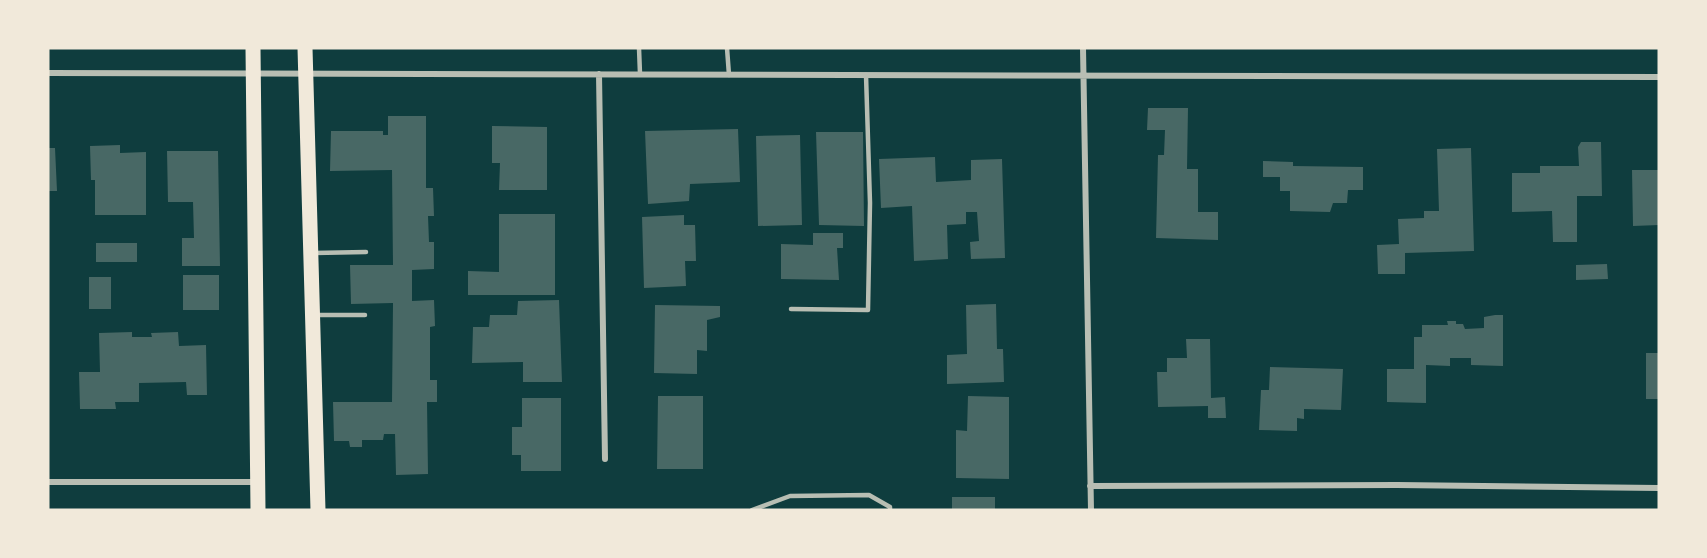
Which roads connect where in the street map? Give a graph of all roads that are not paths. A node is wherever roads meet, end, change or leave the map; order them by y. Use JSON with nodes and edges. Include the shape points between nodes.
{"nodes":[{"id":1,"x":253,"y":48,"type":"edge"},
{"id":2,"x":305,"y":48,"type":"edge"},
{"id":3,"x":639,"y":48,"type":"edge"},
{"id":4,"x":727,"y":48,"type":"edge"},
{"id":5,"x":1083,"y":48,"type":"edge"},
{"id":6,"x":48,"y":74,"type":"edge"},
{"id":7,"x":253,"y":74,"type":"junction"},
{"id":8,"x":599,"y":74,"type":"junction"},
{"id":9,"x":640,"y":74,"type":"junction"},
{"id":10,"x":305,"y":75,"type":"junction"},
{"id":11,"x":729,"y":75,"type":"junction"},
{"id":12,"x":866,"y":75,"type":"junction"},
{"id":13,"x":1083,"y":75,"type":"junction"},
{"id":14,"x":1659,"y":77,"type":"edge"},
{"id":15,"x":366,"y":252,"type":"dead end"},
{"id":16,"x":311,"y":253,"type":"junction"},
{"id":17,"x":791,"y":309,"type":"dead end"},
{"id":18,"x":364,"y":315,"type":"dead end"},
{"id":19,"x":313,"y":316,"type":"junction"},
{"id":20,"x":605,"y":459,"type":"dead end"},
{"id":21,"x":48,"y":482,"type":"edge"},
{"id":22,"x":258,"y":482,"type":"junction"},
{"id":23,"x":1090,"y":486,"type":"junction"},
{"id":24,"x":1659,"y":488,"type":"edge"},
{"id":25,"x":258,"y":510,"type":"edge"},
{"id":26,"x":318,"y":510,"type":"edge"},
{"id":27,"x":752,"y":510,"type":"edge"},
{"id":28,"x":890,"y":510,"type":"edge"},
{"id":29,"x":1091,"y":510,"type":"edge"}],
"edges":[{"from":1,"to":7,"type":"main road"},
{"from":2,"to":10,"type":"main road"},
{"from":3,"to":9,"type":"lane"},
{"from":4,"to":11,"type":"lane"},
{"from":5,"to":13,"type":"street"},
{"from":6,"to":7,"type":"street"},
{"from":7,"to":10,"type":"street"},
{"from":7,"to":22,"type":"main road"},
{"from":8,"to":9,"type":"street"},
{"from":8,"to":10,"type":"street"},
{"from":8,"to":20,"type":"street"},
{"from":9,"to":11,"type":"street"},
{"from":10,"to":16,"type":"main road"},
{"from":11,"to":12,"type":"street"},
{"from":12,"to":13,"type":"street"},
{"from":12,"to":17,"type":"lane","via":[[868,310]]},
{"from":13,"to":14,"type":"street"},
{"from":13,"to":23,"type":"street"},
{"from":15,"to":16,"type":"lane"},
{"from":16,"to":19,"type":"main road"},
{"from":18,"to":19,"type":"lane"},
{"from":19,"to":26,"type":"main road"},
{"from":21,"to":22,"type":"street"},
{"from":22,"to":25,"type":"main road"},
{"from":23,"to":24,"type":"street"},
{"from":23,"to":29,"type":"street"},
{"from":27,"to":28,"type":"lane","via":[[790,496],[868,495]]}]}
